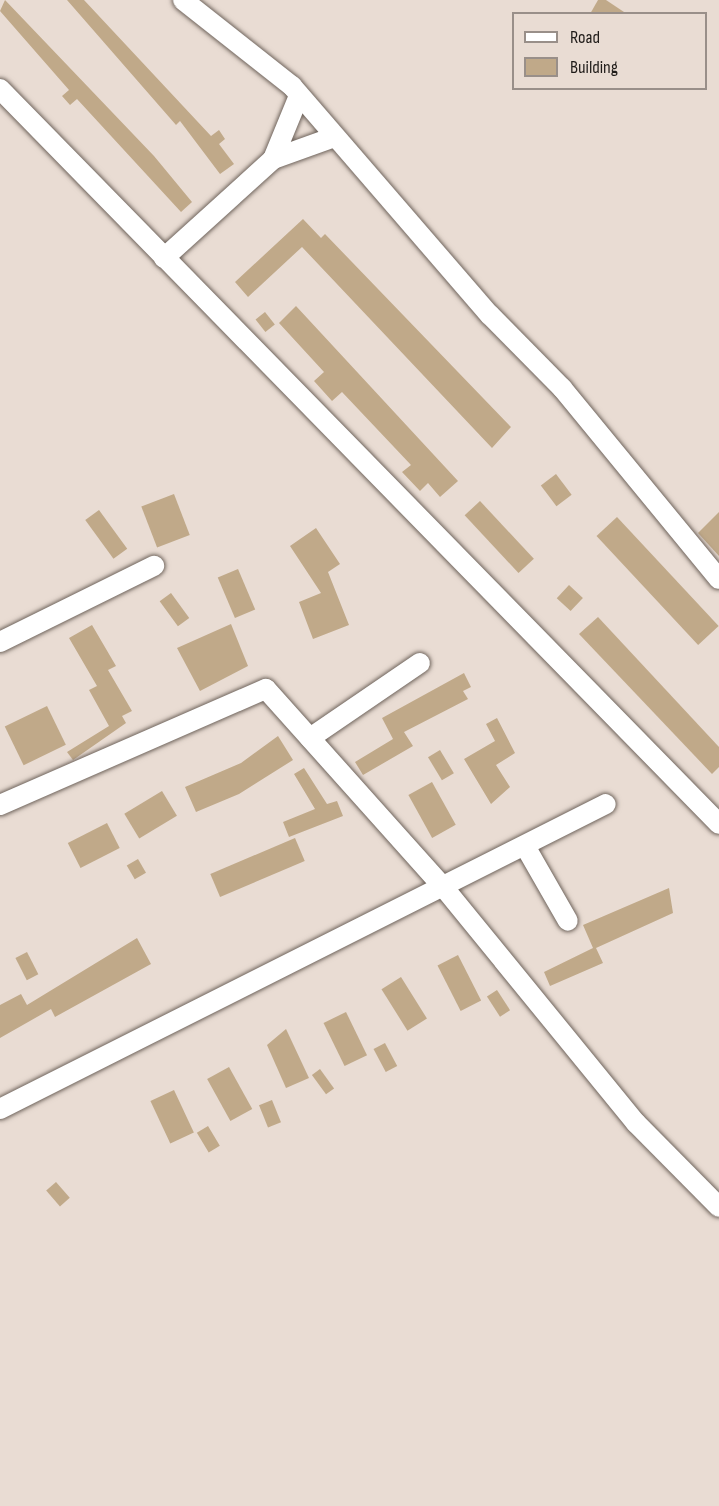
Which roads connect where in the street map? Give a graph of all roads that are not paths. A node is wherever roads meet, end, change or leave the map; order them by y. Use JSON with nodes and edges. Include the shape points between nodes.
{"nodes":[{"id":1,"x":183,"y":0,"type":"edge"},
{"id":2,"x":0,"y":89,"type":"edge"},
{"id":3,"x":298,"y":98,"type":"junction"},
{"id":4,"x":334,"y":137,"type":"junction"},
{"id":5,"x":273,"y":159,"type":"junction"},
{"id":6,"x":164,"y":258,"type":"junction"},
{"id":7,"x":154,"y":566,"type":"dead end"},
{"id":8,"x":719,"y":579,"type":"edge"},
{"id":9,"x":0,"y":642,"type":"edge"},
{"id":10,"x":420,"y":663,"type":"dead end"},
{"id":11,"x":310,"y":738,"type":"junction"},
{"id":12,"x":606,"y":804,"type":"dead end"},
{"id":13,"x":0,"y":805,"type":"edge"},
{"id":14,"x":719,"y":824,"type":"edge"},
{"id":15,"x":525,"y":846,"type":"junction"},
{"id":16,"x":445,"y":889,"type":"junction"},
{"id":17,"x":568,"y":921,"type":"dead end"},
{"id":18,"x":0,"y":1109,"type":"edge"},
{"id":19,"x":719,"y":1207,"type":"edge"}],
"edges":[{"from":1,"to":3,"type":"street","via":[[283,78]]},
{"from":2,"to":6,"type":"street"},
{"from":3,"to":4,"type":"street"},
{"from":3,"to":5,"type":"street"},
{"from":4,"to":5,"type":"street"},
{"from":4,"to":8,"type":"street","via":[[562,388]]},
{"from":5,"to":6,"type":"street"},
{"from":6,"to":14,"type":"street"},
{"from":7,"to":9,"type":"street"},
{"from":10,"to":11,"type":"street"},
{"from":11,"to":13,"type":"street","via":[[266,689]]},
{"from":11,"to":16,"type":"street"},
{"from":12,"to":15,"type":"street"},
{"from":15,"to":16,"type":"street"},
{"from":15,"to":17,"type":"street"},
{"from":16,"to":18,"type":"street"},
{"from":16,"to":19,"type":"street","via":[[636,1123]]}]}
